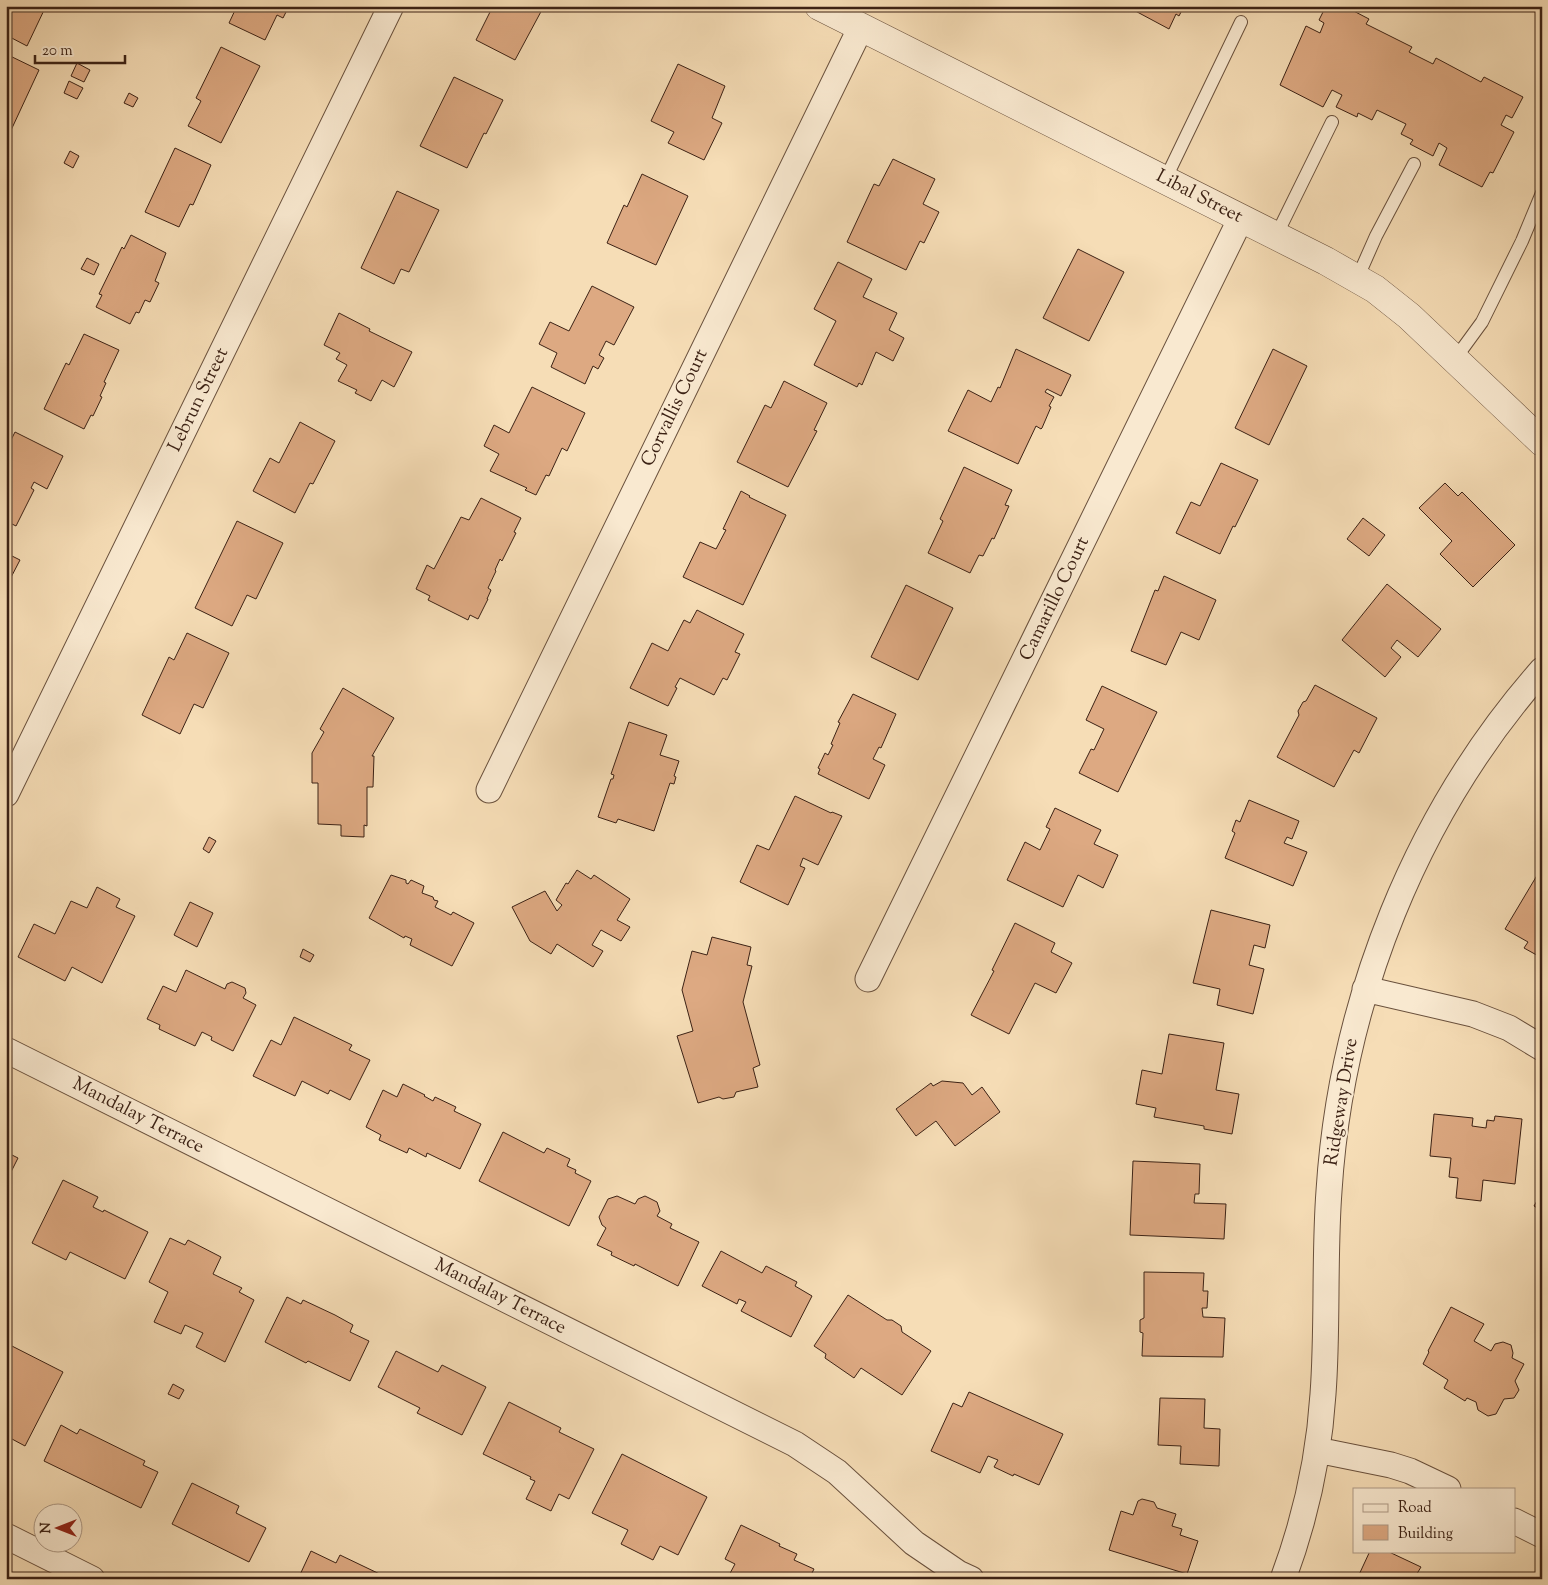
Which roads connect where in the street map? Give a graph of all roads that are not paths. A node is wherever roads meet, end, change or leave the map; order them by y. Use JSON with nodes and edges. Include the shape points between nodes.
{"nodes":[{"id":1,"x":391,"y":6,"type":"edge"},
{"id":2,"x":819,"y":6,"type":"edge"},
{"id":3,"x":855,"y":18,"type":"edge"},
{"id":4,"x":1241,"y":22,"type":"dead end"},
{"id":5,"x":1332,"y":122,"type":"dead end"},
{"id":6,"x":1414,"y":164,"type":"dead end"},
{"id":7,"x":1165,"y":180,"type":"junction"},
{"id":8,"x":1542,"y":193,"type":"edge"},
{"id":9,"x":1241,"y":218,"type":"junction"},
{"id":10,"x":1276,"y":236,"type":"junction"},
{"id":11,"x":1357,"y":279,"type":"junction"},
{"id":12,"x":1455,"y":360,"type":"junction"},
{"id":13,"x":1542,"y":442,"type":"edge"},
{"id":14,"x":1542,"y":670,"type":"edge"},
{"id":15,"x":489,"y":790,"type":"dead end"},
{"id":16,"x":6,"y":794,"type":"edge"},
{"id":17,"x":868,"y":979,"type":"dead end"},
{"id":18,"x":1365,"y":990,"type":"junction"},
{"id":19,"x":1542,"y":1048,"type":"edge"},
{"id":20,"x":6,"y":1050,"type":"edge"},
{"id":21,"x":1317,"y":1450,"type":"junction"},
{"id":22,"x":1446,"y":1488,"type":"edge"},
{"id":23,"x":1516,"y":1522,"type":"edge"},
{"id":24,"x":1542,"y":1535,"type":"edge"},
{"id":25,"x":6,"y":1536,"type":"edge"},
{"id":26,"x":92,"y":1579,"type":"edge"},
{"id":27,"x":971,"y":1579,"type":"edge"},
{"id":28,"x":1283,"y":1579,"type":"edge"}],
"edges":[{"from":1,"to":16,"type":"street","name":"Lebrun Street"},
{"from":2,"to":3,"type":"street","name":"Libal Street"},
{"from":3,"to":7,"type":"street","name":"Libal Street"},
{"from":3,"to":15,"type":"street","name":"Corvallis Court"},
{"from":4,"to":7,"type":"lane"},
{"from":5,"to":10,"type":"lane"},
{"from":6,"to":11,"type":"lane"},
{"from":7,"to":9,"type":"street","name":"Libal Street"},
{"from":8,"to":12,"type":"lane","via":[[1482,322]]},
{"from":9,"to":10,"type":"street","name":"Libal Street"},
{"from":9,"to":17,"type":"street","name":"Camarillo Court"},
{"from":10,"to":11,"type":"street","name":"Libal Street"},
{"from":11,"to":12,"type":"street","name":"Libal Street","via":[[1410,316]]},
{"from":12,"to":13,"type":"street","name":"Libal Street"},
{"from":14,"to":18,"type":"street","name":"Ridgeway Drive","via":[[1476,755],[1429,835],[1395,905]]},
{"from":18,"to":19,"type":"street","via":[[1473,1014],[1508,1028]]},
{"from":18,"to":21,"type":"street","name":"Ridgeway Drive","via":[[1337,1113],[1328,1190],[1324,1394]]},
{"from":20,"to":27,"type":"street","name":"Mandalay Terrace","via":[[794,1444],[837,1472],[914,1543]]},
{"from":21,"to":22,"type":"street","via":[[1391,1464]]},
{"from":21,"to":28,"type":"street","name":"Ridgeway Drive","via":[[1310,1488]]},
{"from":23,"to":24,"type":"street"},
{"from":25,"to":26,"type":"street"}]}
